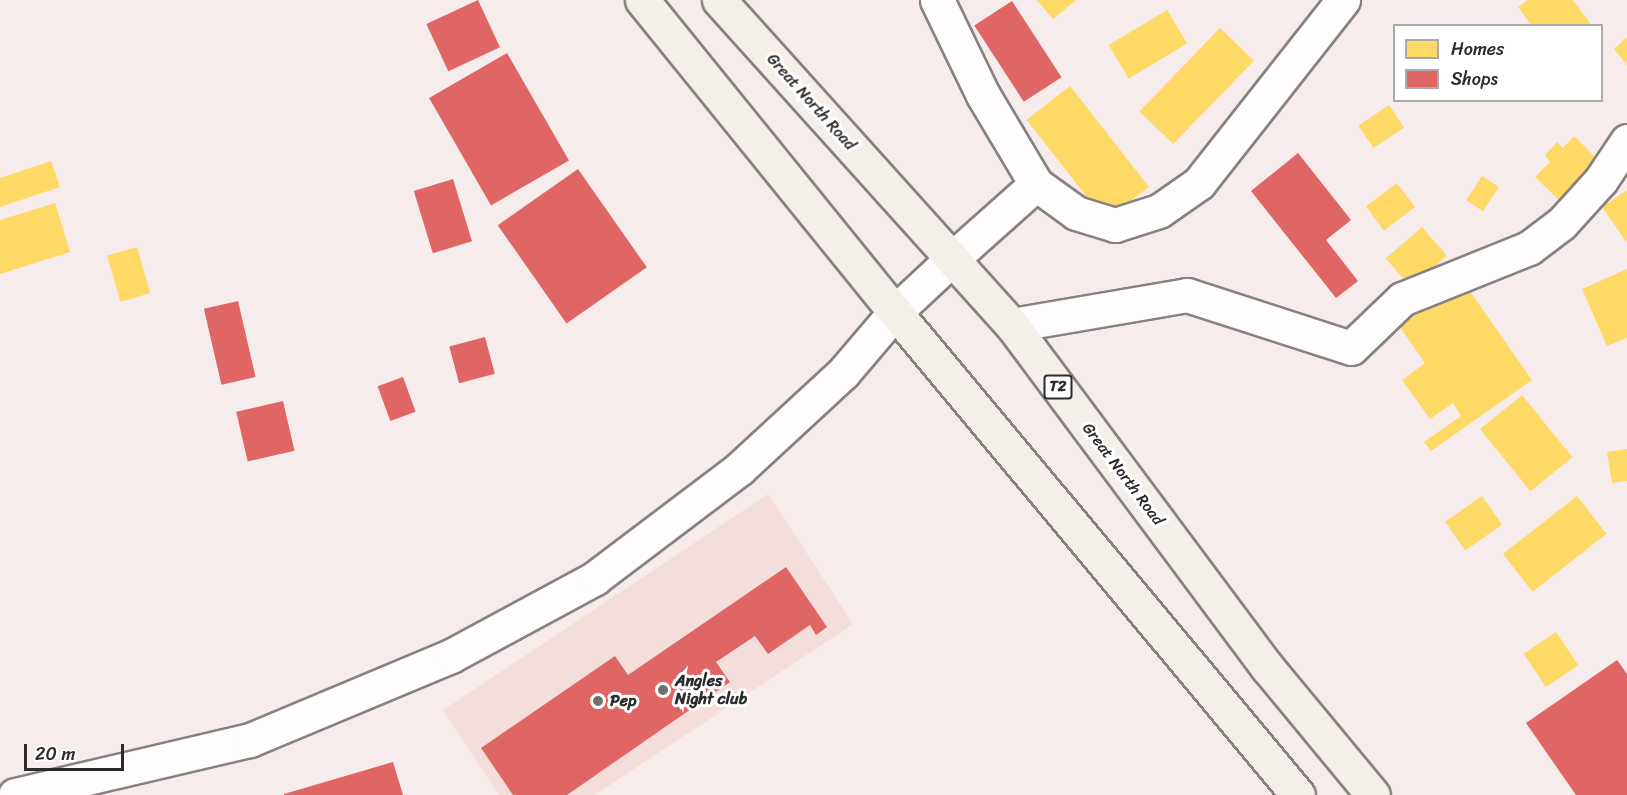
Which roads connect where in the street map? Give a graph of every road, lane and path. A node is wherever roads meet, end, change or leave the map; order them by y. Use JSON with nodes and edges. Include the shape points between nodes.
{"nodes":[{"id":1,"x":642,"y":0,"type":"edge"},
{"id":2,"x":719,"y":0,"type":"edge"},
{"id":3,"x":937,"y":0,"type":"edge"},
{"id":4,"x":1343,"y":0,"type":"edge"},
{"id":5,"x":1627,"y":141,"type":"edge"},
{"id":6,"x":1036,"y":184,"type":"junction"},
{"id":7,"x":953,"y":258,"type":"junction"},
{"id":8,"x":895,"y":312,"type":"junction"},
{"id":9,"x":1012,"y":325,"type":"junction"},
{"id":10,"x":15,"y":795,"type":"edge"},
{"id":11,"x":1298,"y":795,"type":"edge"},
{"id":12,"x":1373,"y":795,"type":"edge"}],
"edges":[{"from":1,"to":8,"type":"highway"},
{"from":2,"to":7,"type":"highway","name":"Great North Road","number":"T2"},
{"from":3,"to":6,"type":"street","via":[[983,95]]},
{"from":4,"to":6,"type":"street","via":[[1199,183],[1159,211],[1115,225],[1076,213]]},
{"from":5,"to":9,"type":"street","via":[[1600,180],[1562,223],[1529,248],[1402,299],[1351,348],[1187,295]]},
{"from":6,"to":7,"type":"street"},
{"from":7,"to":8,"type":"street"},
{"from":7,"to":9,"type":"highway","name":"Great North Road","number":"T2"},
{"from":8,"to":10,"type":"street","via":[[843,373],[739,469],[595,578],[451,656],[250,740]]},
{"from":8,"to":11,"type":"highway"},
{"from":9,"to":12,"type":"highway","name":"Great North Road","number":"T2","via":[[1267,667]]}]}
